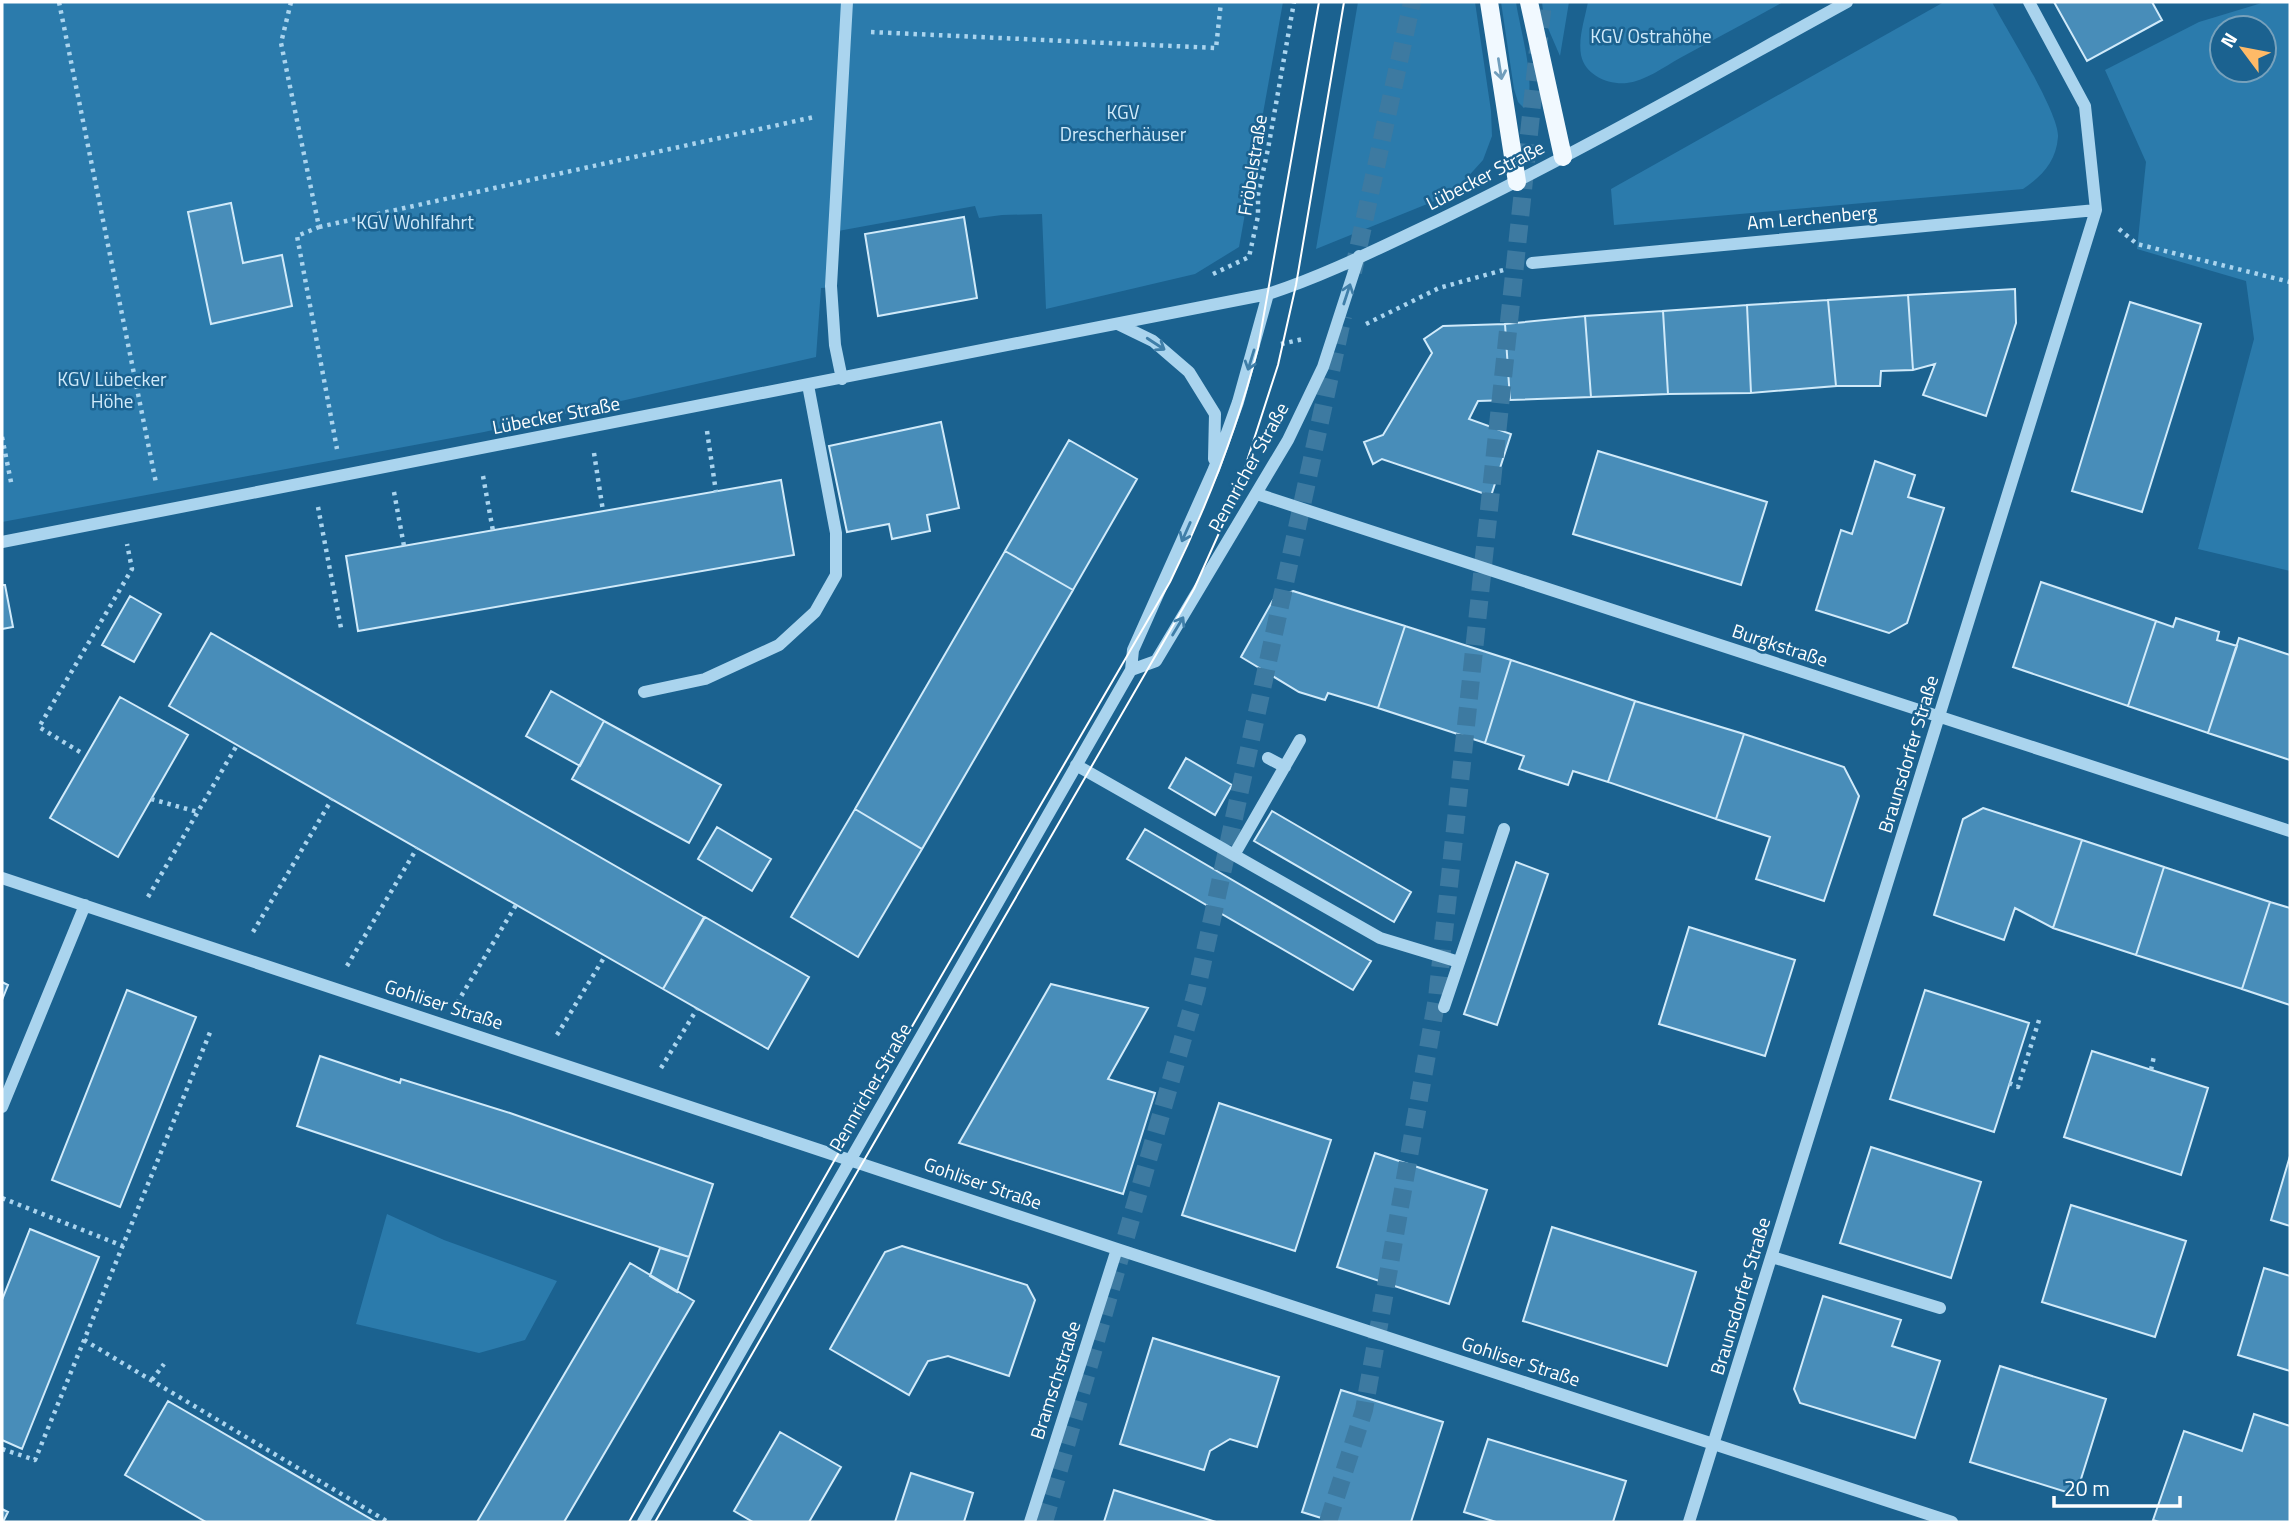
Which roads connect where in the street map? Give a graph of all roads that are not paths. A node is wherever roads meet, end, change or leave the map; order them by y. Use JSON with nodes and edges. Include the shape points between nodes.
{"nodes":[{"id":1,"x":847,"y":2,"type":"edge"},
{"id":2,"x":1489,"y":2,"type":"edge"},
{"id":3,"x":1529,"y":2,"type":"edge"},
{"id":4,"x":1847,"y":2,"type":"edge"},
{"id":5,"x":2029,"y":2,"type":"edge"},
{"id":6,"x":1563,"y":157,"type":"junction"},
{"id":7,"x":1517,"y":182,"type":"junction"},
{"id":8,"x":2096,"y":210,"type":"junction"},
{"id":9,"x":1359,"y":256,"type":"junction"},
{"id":10,"x":1532,"y":263,"type":"road end"},
{"id":11,"x":1268,"y":294,"type":"junction"},
{"id":12,"x":1118,"y":324,"type":"junction"},
{"id":13,"x":842,"y":379,"type":"junction"},
{"id":14,"x":808,"y":385,"type":"junction"},
{"id":15,"x":1214,"y":469,"type":"junction"},
{"id":16,"x":1257,"y":494,"type":"junction"},
{"id":17,"x":2,"y":542,"type":"edge"},
{"id":18,"x":1131,"y":670,"type":"junction"},
{"id":19,"x":644,"y":692,"type":"dead end"},
{"id":20,"x":1940,"y":717,"type":"junction"},
{"id":21,"x":1300,"y":740,"type":"dead end"},
{"id":22,"x":1268,"y":758,"type":"dead end"},
{"id":23,"x":1076,"y":765,"type":"junction"},
{"id":24,"x":1284,"y":767,"type":"junction"},
{"id":25,"x":1504,"y":829,"type":"dead end"},
{"id":26,"x":2290,"y":831,"type":"edge"},
{"id":27,"x":1234,"y":855,"type":"junction"},
{"id":28,"x":2,"y":878,"type":"edge"},
{"id":29,"x":85,"y":905,"type":"junction"},
{"id":30,"x":1459,"y":962,"type":"junction"},
{"id":31,"x":1444,"y":1007,"type":"dead end"},
{"id":32,"x":2,"y":1107,"type":"edge"},
{"id":33,"x":851,"y":1159,"type":"junction"},
{"id":34,"x":1117,"y":1249,"type":"junction"},
{"id":35,"x":1772,"y":1258,"type":"junction"},
{"id":36,"x":1940,"y":1308,"type":"dead end"},
{"id":37,"x":1714,"y":1446,"type":"junction"},
{"id":38,"x":643,"y":1522,"type":"edge"},
{"id":39,"x":1030,"y":1522,"type":"edge"},
{"id":40,"x":1689,"y":1522,"type":"edge"},
{"id":41,"x":1952,"y":1522,"type":"edge"}],
"edges":[{"from":1,"to":13,"type":"street","via":[[831,286]]},
{"from":2,"to":7,"type":"main road","one_way":true},
{"from":3,"to":6,"type":"main road"},
{"from":4,"to":6,"type":"street","name":"Lübecker Straße"},
{"from":5,"to":8,"type":"street","name":"Braunsdorfer Straße","via":[[2085,106]]},
{"from":6,"to":7,"type":"street","name":"Lübecker Straße"},
{"from":7,"to":9,"type":"street","name":"Lübecker Straße"},
{"from":8,"to":10,"type":"street","name":"Am Lerchenberg"},
{"from":8,"to":20,"type":"street","name":"Braunsdorfer Straße"},
{"from":9,"to":11,"type":"street","name":"Lübecker Straße"},
{"from":16,"to":9,"type":"street","name":"Pennricher Straße","one_way":true,"via":[[1323,367]]},
{"from":11,"to":12,"type":"street","name":"Lübecker Straße"},
{"from":11,"to":15,"type":"street","name":"Pennricher Straße","one_way":true},
{"from":12,"to":13,"type":"street","name":"Lübecker Straße"},
{"from":12,"to":15,"type":"street","one_way":true,"via":[[1153,341],[1189,372],[1215,414]]},
{"from":13,"to":14,"type":"street","name":"Lübecker Straße"},
{"from":14,"to":17,"type":"street","name":"Lübecker Straße"},
{"from":14,"to":19,"type":"street","via":[[836,533],[836,575],[815,612],[779,645],[705,679]]},
{"from":15,"to":18,"type":"street","name":"Pennricher Straße","one_way":true,"via":[[1133,650]]},
{"from":18,"to":16,"type":"street","name":"Pennricher Straße","one_way":true,"via":[[1156,661]]},
{"from":16,"to":20,"type":"street","name":"Burgkstraße"},
{"from":18,"to":23,"type":"street","name":"Pennricher Straße"},
{"from":20,"to":26,"type":"street","name":"Burgkstraße"},
{"from":20,"to":35,"type":"street","name":"Braunsdorfer Straße"},
{"from":21,"to":24,"type":"street"},
{"from":22,"to":24,"type":"street"},
{"from":23,"to":27,"type":"street"},
{"from":23,"to":33,"type":"street","name":"Pennricher Straße"},
{"from":24,"to":27,"type":"street"},
{"from":25,"to":30,"type":"street"},
{"from":27,"to":30,"type":"street","via":[[1380,938]]},
{"from":28,"to":29,"type":"street","name":"Gohliser Straße"},
{"from":29,"to":32,"type":"street"},
{"from":29,"to":33,"type":"street","name":"Gohliser Straße"},
{"from":30,"to":31,"type":"street"},
{"from":33,"to":34,"type":"street","name":"Gohliser Straße"},
{"from":33,"to":38,"type":"street","name":"Pennricher Straße"},
{"from":34,"to":37,"type":"street","name":"Gohliser Straße"},
{"from":34,"to":39,"type":"street","name":"Bramschstraße"},
{"from":35,"to":36,"type":"street"},
{"from":35,"to":37,"type":"street","name":"Braunsdorfer Straße"},
{"from":37,"to":40,"type":"street","name":"Braunsdorfer Straße"},
{"from":37,"to":41,"type":"street","name":"Gohliser Straße"}]}
